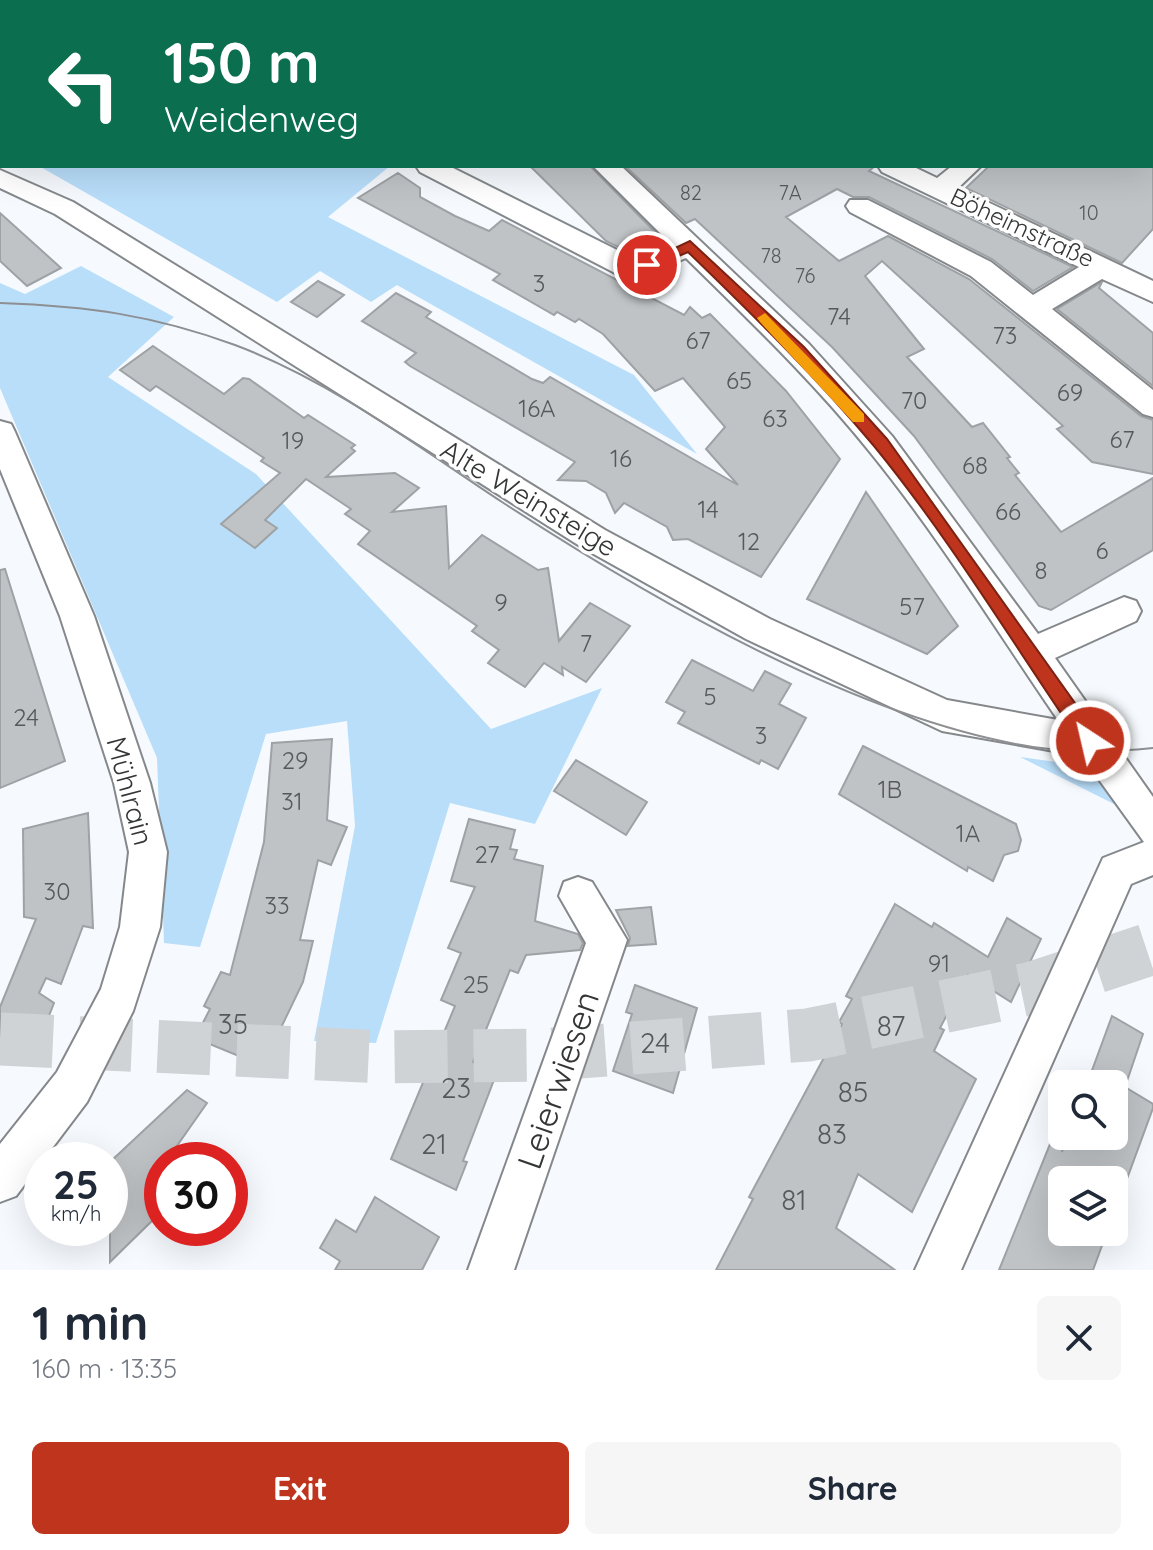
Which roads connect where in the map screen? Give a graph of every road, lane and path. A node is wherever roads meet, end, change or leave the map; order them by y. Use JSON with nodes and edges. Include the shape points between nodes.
{"nodes":[{"id":1,"x":433,"y":168,"type":"edge"},
{"id":2,"x":608,"y":168,"type":"edge"},
{"id":3,"x":895,"y":168,"type":"edge"},
{"id":4,"x":966,"y":168,"type":"edge"},
{"id":5,"x":0,"y":178,"type":"edge"},
{"id":6,"x":940,"y":189,"type":"junction"},
{"id":7,"x":859,"y":206,"type":"dead end"},
{"id":8,"x":690,"y":246,"type":"junction"},
{"id":9,"x":1102,"y":266,"type":"junction"},
{"id":10,"x":1153,"y":291,"type":"edge"},
{"id":11,"x":1032,"y":308,"type":"junction"},
{"id":12,"x":1153,"y":406,"type":"edge"},
{"id":13,"x":0,"y":432,"type":"edge"},
{"id":14,"x":1124,"y":611,"type":"dead end"},
{"id":15,"x":1030,"y":654,"type":"junction"},
{"id":16,"x":1090,"y":741,"type":"junction"},
{"id":17,"x":1153,"y":828,"type":"edge"},
{"id":18,"x":1153,"y":857,"type":"edge"},
{"id":19,"x":578,"y":896,"type":"dead end"},
{"id":20,"x":0,"y":1180,"type":"edge"},
{"id":21,"x":491,"y":1270,"type":"edge"},
{"id":22,"x":938,"y":1270,"type":"edge"}],
"edges":[{"from":1,"to":8,"type":"street","via":[[627,267],[647,265]]},
{"from":2,"to":8,"type":"street"},
{"from":3,"to":6,"type":"street","name":"Böheimstraße"},
{"from":4,"to":6,"type":"street"},
{"from":5,"to":16,"type":"street","name":"Alte Weinsteige","via":[[64,208],[594,539],[758,629],[942,715]]},
{"from":6,"to":9,"type":"street","name":"Böheimstraße"},
{"from":7,"to":11,"type":"street","via":[[981,269]]},
{"from":8,"to":15,"type":"street","via":[[799,351],[881,444]]},
{"from":9,"to":10,"type":"street","name":"Böheimstraße"},
{"from":9,"to":11,"type":"street"},
{"from":11,"to":12,"type":"street"},
{"from":13,"to":20,"type":"street","name":"Mühlrain","via":[[77,616],[132,783],[148,852],[140,927],[119,997],[72,1087]]},
{"from":14,"to":15,"type":"street"},
{"from":15,"to":16,"type":"street"},
{"from":16,"to":17,"type":"street"},
{"from":18,"to":22,"type":"street","via":[[1117,871]]},
{"from":19,"to":21,"type":"street","name":"Leierwiesen","via":[[607,940]]}]}
